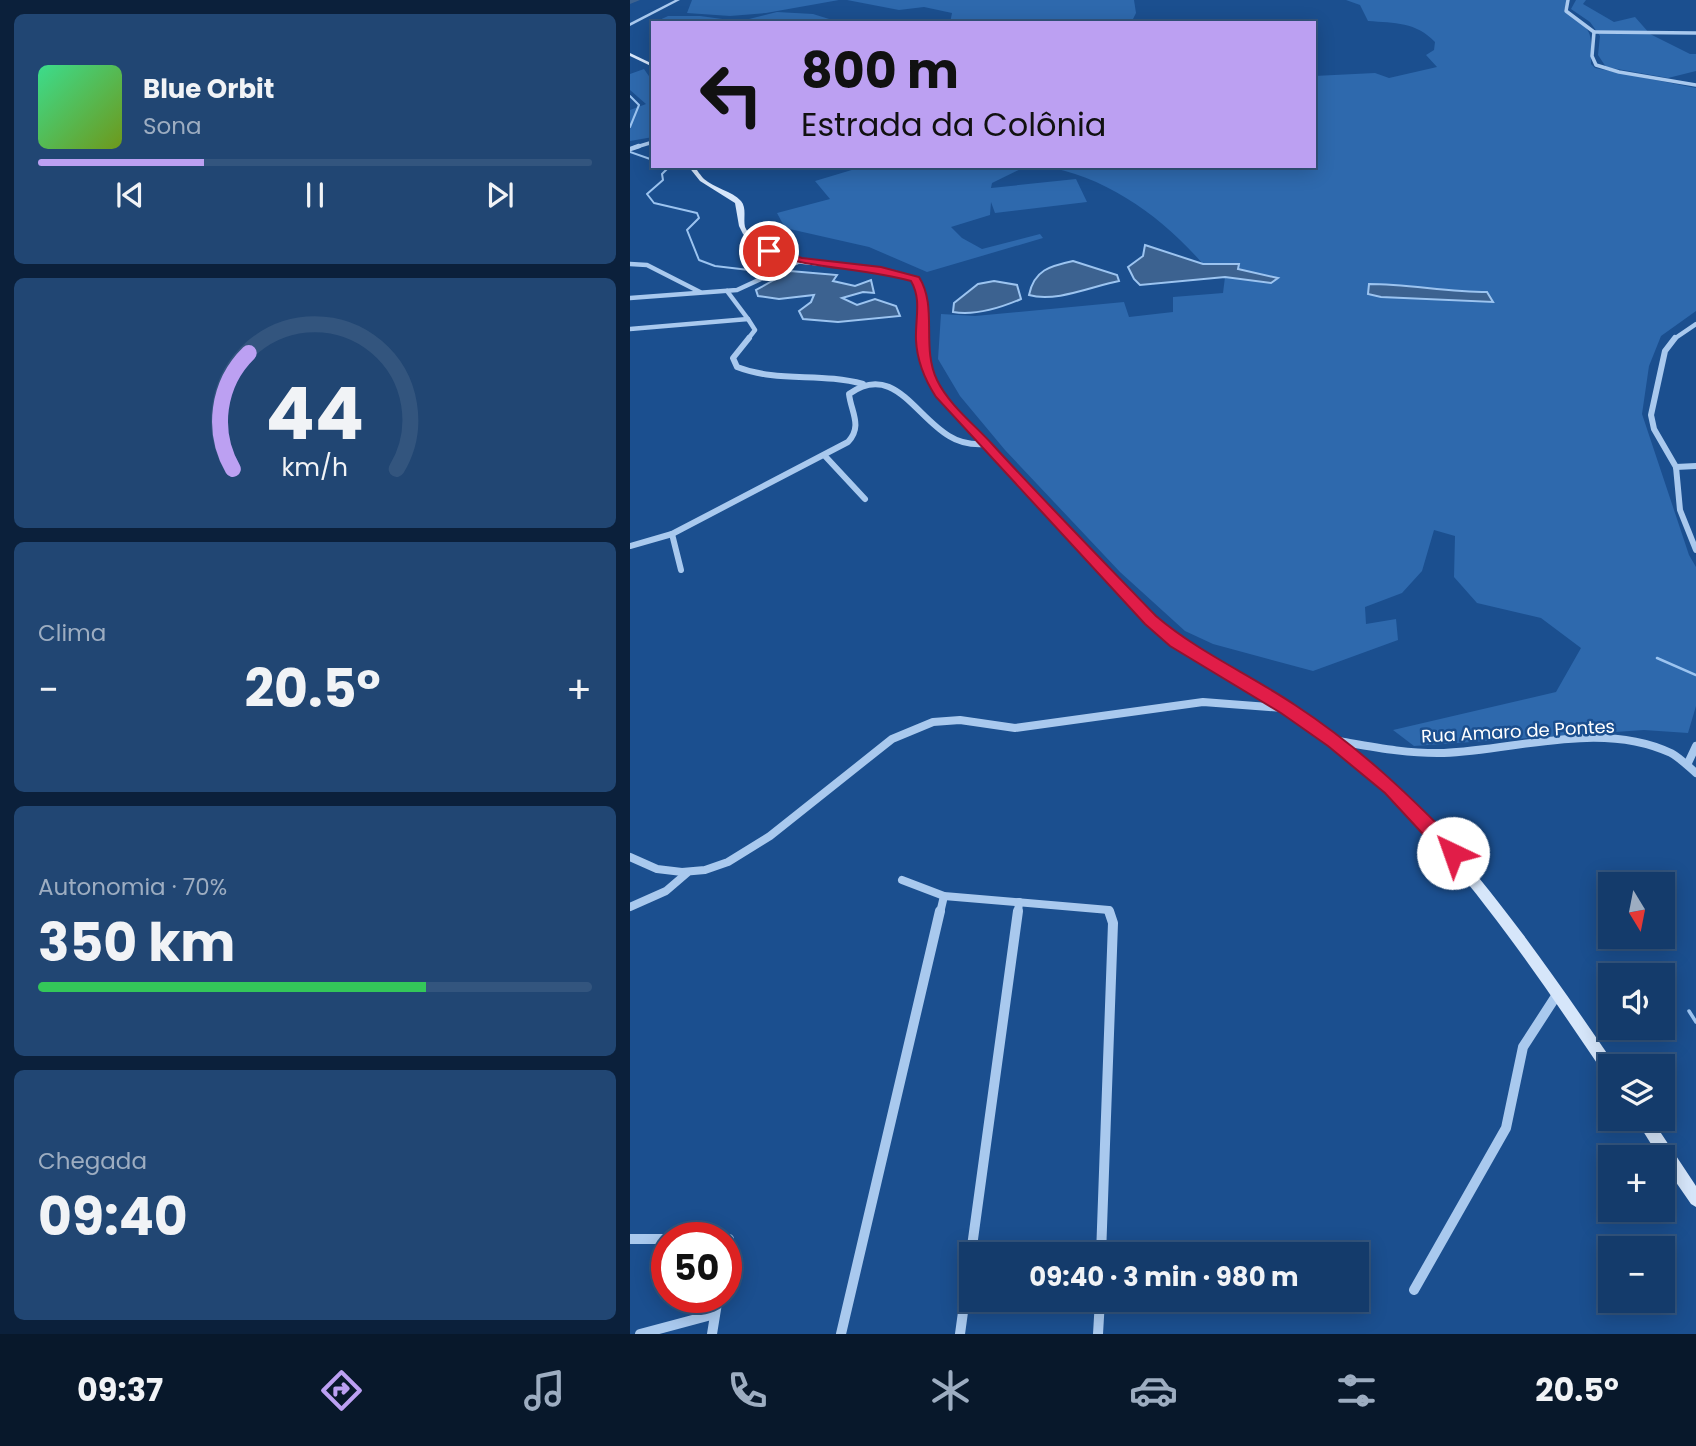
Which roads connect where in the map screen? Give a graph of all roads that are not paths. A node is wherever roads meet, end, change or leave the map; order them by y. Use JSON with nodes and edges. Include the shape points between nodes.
{"nodes":[{"id":1,"x":678,"y":0,"type":"edge"},
{"id":2,"x":1568,"y":0,"type":"edge"},
{"id":3,"x":630,"y":25,"type":"edge"},
{"id":4,"x":1594,"y":32,"type":"junction"},
{"id":5,"x":1696,"y":33,"type":"edge"},
{"id":6,"x":630,"y":54,"type":"edge"},
{"id":7,"x":651,"y":65,"type":"edge"},
{"id":8,"x":1696,"y":85,"type":"edge"},
{"id":9,"x":651,"y":143,"type":"edge"},
{"id":10,"x":630,"y":149,"type":"edge"},
{"id":11,"x":693,"y":168,"type":"edge"},
{"id":12,"x":800,"y":261,"type":"junction"},
{"id":13,"x":630,"y":264,"type":"edge"},
{"id":14,"x":727,"y":291,"type":"junction"},
{"id":15,"x":700,"y":293,"type":"junction"},
{"id":16,"x":630,"y":298,"type":"edge"},
{"id":17,"x":748,"y":319,"type":"junction"},
{"id":18,"x":1696,"y":324,"type":"edge"},
{"id":19,"x":630,"y":329,"type":"edge"},
{"id":20,"x":863,"y":384,"type":"junction"},
{"id":21,"x":986,"y":444,"type":"junction"},
{"id":22,"x":825,"y":456,"type":"junction"},
{"id":23,"x":1696,"y":466,"type":"edge"},
{"id":24,"x":1676,"y":467,"type":"junction"},
{"id":25,"x":865,"y":499,"type":"dead end"},
{"id":26,"x":672,"y":534,"type":"junction"},
{"id":27,"x":630,"y":546,"type":"edge"},
{"id":28,"x":1696,"y":550,"type":"edge"},
{"id":29,"x":681,"y":570,"type":"dead end"},
{"id":30,"x":1287,"y":708,"type":"junction"},
{"id":31,"x":1334,"y":741,"type":"junction"},
{"id":32,"x":1696,"y":746,"type":"edge"},
{"id":33,"x":1688,"y":763,"type":"junction"},
{"id":34,"x":1696,"y":773,"type":"edge"},
{"id":35,"x":630,"y":857,"type":"edge"},
{"id":36,"x":687,"y":873,"type":"junction"},
{"id":37,"x":902,"y":880,"type":"dead end"},
{"id":38,"x":944,"y":896,"type":"junction"},
{"id":39,"x":1019,"y":902,"type":"junction"},
{"id":40,"x":630,"y":907,"type":"edge"},
{"id":41,"x":1558,"y":993,"type":"junction"},
{"id":42,"x":1599,"y":1054,"type":"edge"},
{"id":43,"x":1651,"y":1131,"type":"edge"},
{"id":44,"x":1696,"y":1199,"type":"edge"},
{"id":45,"x":630,"y":1238,"type":"edge"},
{"id":46,"x":651,"y":1238,"type":"edge"},
{"id":47,"x":1101,"y":1242,"type":"edge"},
{"id":48,"x":1414,"y":1290,"type":"dead end"},
{"id":49,"x":1099,"y":1312,"type":"edge"},
{"id":50,"x":715,"y":1314,"type":"joint"},
{"id":51,"x":640,"y":1334,"type":"edge"},
{"id":52,"x":712,"y":1334,"type":"edge"},
{"id":53,"x":841,"y":1334,"type":"edge"},
{"id":54,"x":960,"y":1334,"type":"edge"},
{"id":55,"x":1098,"y":1334,"type":"edge"}],
"edges":[{"from":1,"to":3,"type":"street"},
{"from":2,"to":4,"type":"street","via":[[1566,11]]},
{"from":4,"to":5,"type":"street"},
{"from":4,"to":8,"type":"street","via":[[1596,65]]},
{"from":6,"to":7,"type":"main road"},
{"from":9,"to":10,"type":"street"},
{"from":11,"to":12,"type":"main road","via":[[702,180],[738,202],[743,231],[755,243]]},
{"from":12,"to":14,"type":"street"},
{"from":12,"to":21,"type":"main road","via":[[881,270],[916,279],[923,293],[922,342],[931,380]]},
{"from":13,"to":15,"type":"street","via":[[647,265]]},
{"from":14,"to":15,"type":"street"},
{"from":14,"to":17,"type":"street"},
{"from":15,"to":16,"type":"street"},
{"from":17,"to":19,"type":"street"},
{"from":17,"to":20,"type":"street","via":[[755,330],[733,358],[737,368],[759,375],[836,377]]},
{"from":18,"to":24,"type":"street","via":[[1677,335],[1665,351],[1651,415]]},
{"from":20,"to":21,"type":"street","via":[[893,387],[949,436]]},
{"from":20,"to":22,"type":"street","via":[[848,398],[856,435]]},
{"from":21,"to":30,"type":"main road","via":[[1150,620],[1176,642]]},
{"from":22,"to":25,"type":"street"},
{"from":22,"to":26,"type":"street"},
{"from":23,"to":24,"type":"street"},
{"from":24,"to":28,"type":"street","via":[[1677,503]]},
{"from":26,"to":27,"type":"street"},
{"from":26,"to":29,"type":"street"},
{"from":30,"to":31,"type":"main road"},
{"from":30,"to":36,"type":"street","via":[[1203,702],[1015,728],[951,719],[920,726],[892,739],[740,856],[723,866]]},
{"from":31,"to":33,"type":"street","name":"Rua Amaro de Pontes","via":[[1418,753],[1604,739],[1637,741]]},
{"from":31,"to":41,"type":"main road","via":[[1438,835]]},
{"from":32,"to":33,"type":"street"},
{"from":33,"to":34,"type":"street","name":"Rua Amaro de Pontes"},
{"from":35,"to":36,"type":"street","via":[[658,869]]},
{"from":36,"to":40,"type":"street","via":[[666,891]]},
{"from":37,"to":38,"type":"street"},
{"from":38,"to":39,"type":"street"},
{"from":38,"to":53,"type":"street"},
{"from":39,"to":47,"type":"street","via":[[1109,909],[1113,923]]},
{"from":39,"to":54,"type":"street"},
{"from":41,"to":42,"type":"main road"},
{"from":41,"to":48,"type":"street","via":[[1523,1047],[1506,1128]]},
{"from":43,"to":44,"type":"main road"},
{"from":45,"to":46,"type":"street"},
{"from":49,"to":55,"type":"street"},
{"from":50,"to":51,"type":"street"},
{"from":50,"to":52,"type":"street"}]}
